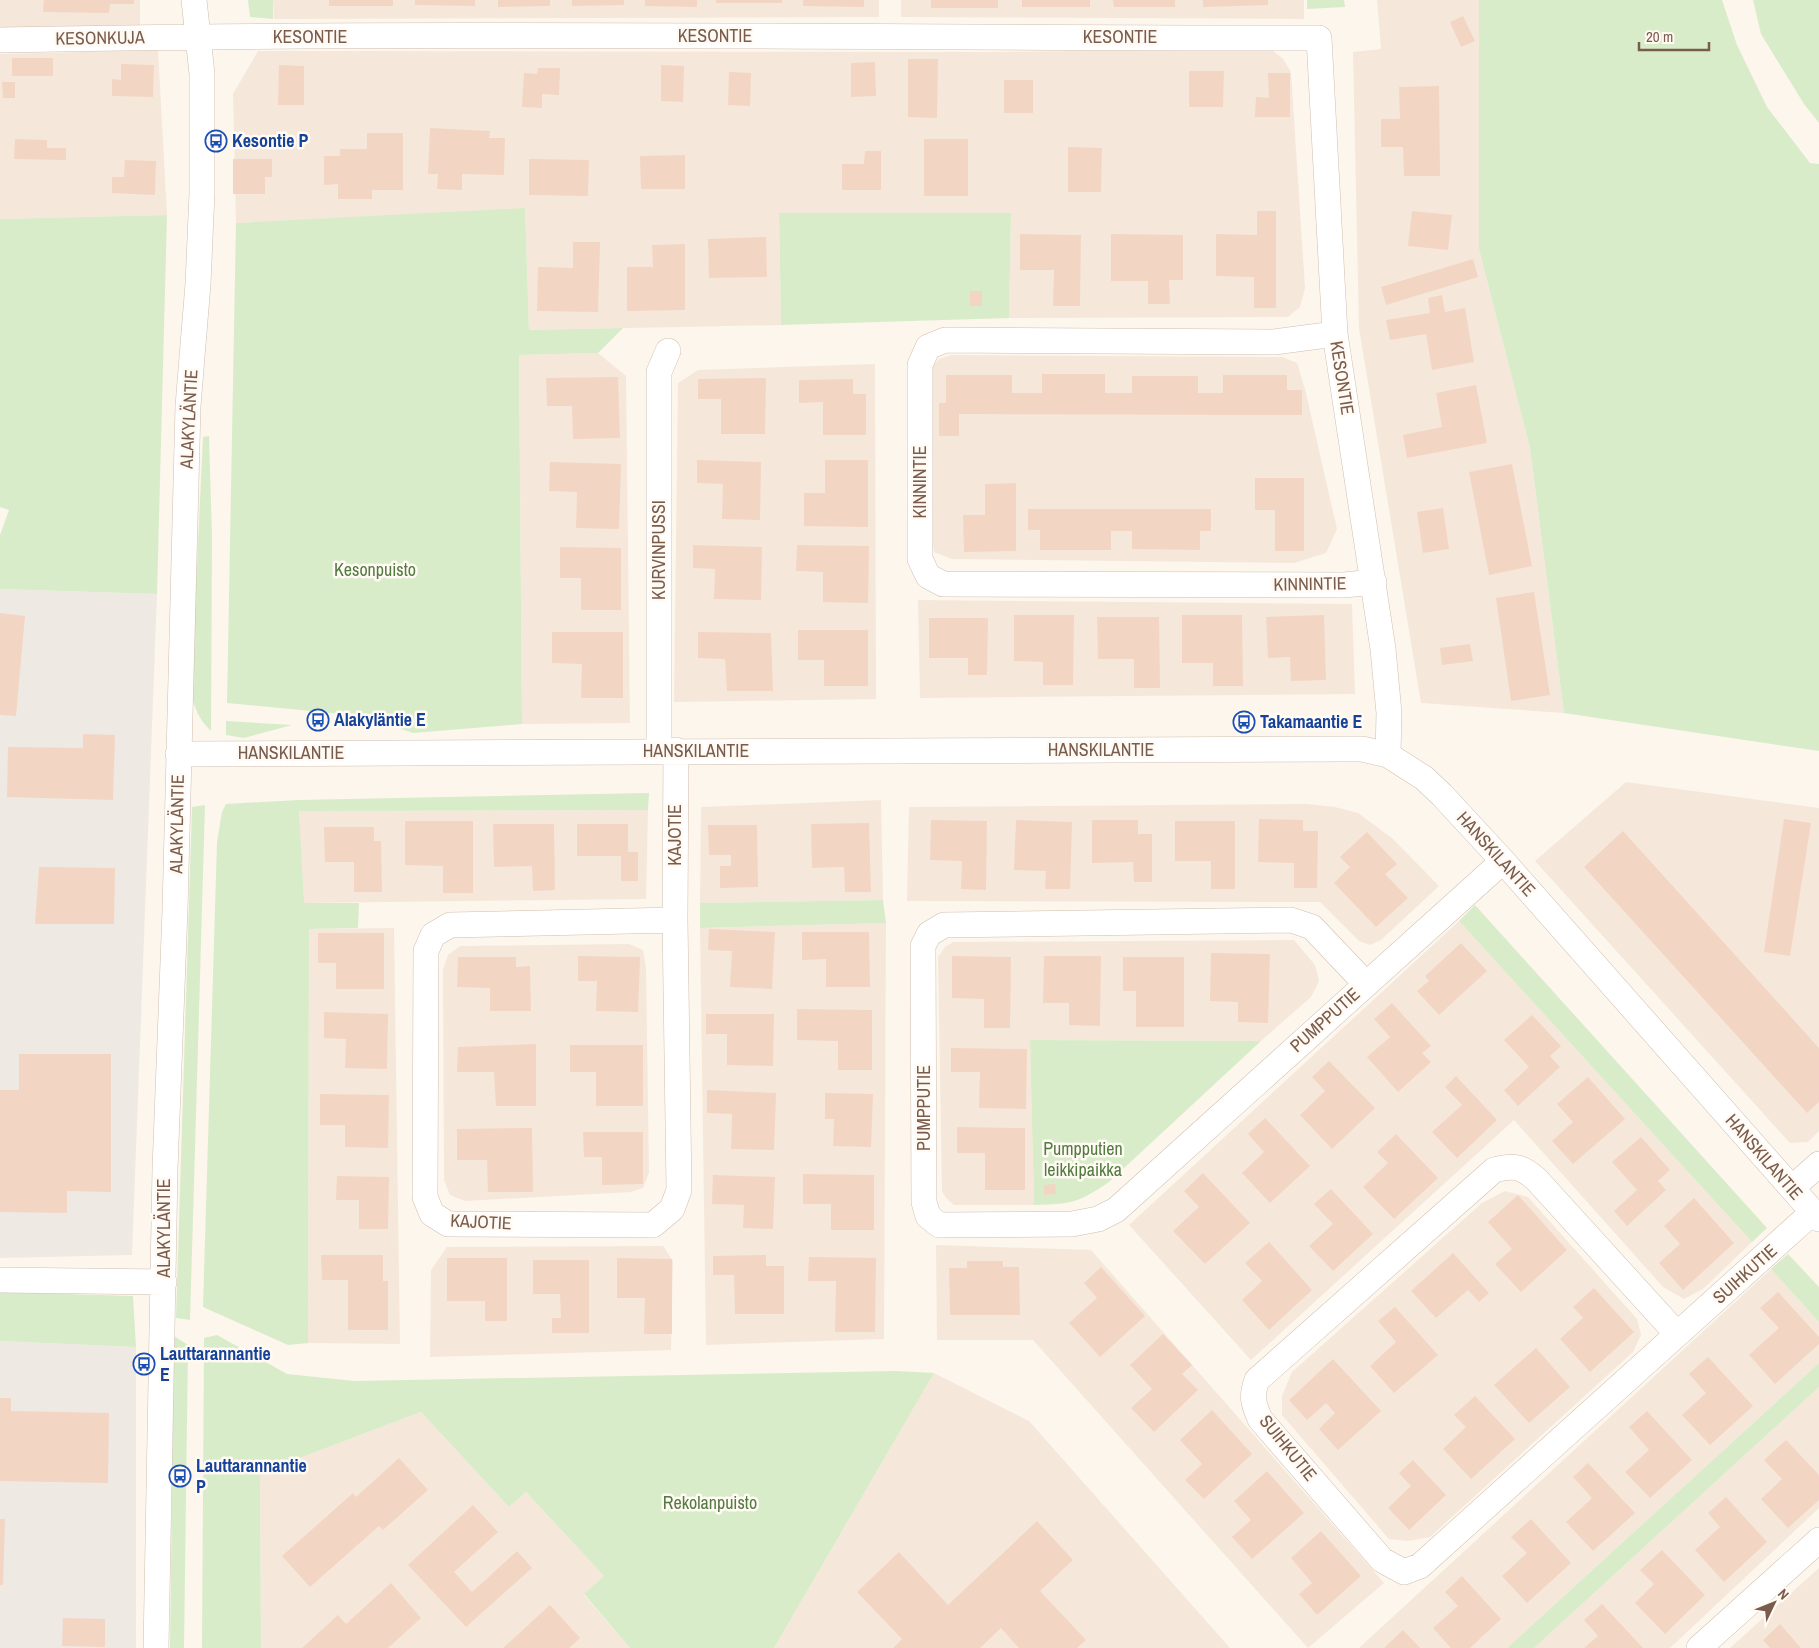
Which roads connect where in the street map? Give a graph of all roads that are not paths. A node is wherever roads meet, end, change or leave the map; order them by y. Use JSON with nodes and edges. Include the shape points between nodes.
{"nodes":[{"id":1,"x":194,"y":0,"type":"edge"},
{"id":2,"x":199,"y":38,"type":"junction"},
{"id":3,"x":0,"y":40,"type":"edge"},
{"id":4,"x":1335,"y":334,"type":"junction"},
{"id":5,"x":668,"y":351,"type":"dead end"},
{"id":6,"x":1374,"y":582,"type":"junction"},
{"id":7,"x":668,"y":750,"type":"junction"},
{"id":8,"x":178,"y":754,"type":"junction"},
{"id":9,"x":1388,"y":755,"type":"junction"},
{"id":10,"x":1503,"y":861,"type":"junction"},
{"id":11,"x":675,"y":920,"type":"junction"},
{"id":12,"x":1365,"y":983,"type":"junction"},
{"id":13,"x":1819,"y":1164,"type":"edge"},
{"id":14,"x":1792,"y":1188,"type":"junction"},
{"id":15,"x":1816,"y":1216,"type":"edge"},
{"id":16,"x":0,"y":1280,"type":"edge"},
{"id":17,"x":164,"y":1282,"type":"junction"},
{"id":18,"x":1677,"y":1334,"type":"junction"},
{"id":19,"x":1819,"y":1540,"type":"edge"},
{"id":20,"x":156,"y":1648,"type":"edge"},
{"id":21,"x":1699,"y":1648,"type":"edge"}],
"edges":[{"from":1,"to":2,"type":"street","name":"ALAKYLÄNTIE"},
{"from":2,"to":3,"type":"street","name":"KESONKUJA"},
{"from":2,"to":4,"type":"street","name":"KESONTIE","via":[[1319,38]]},
{"from":2,"to":8,"type":"street","name":"ALAKYLÄNTIE","via":[[202,194],[188,406]]},
{"from":4,"to":6,"type":"street","name":"KESONTIE"},
{"from":4,"to":6,"type":"street","name":"KINNINTIE","via":[[1274,342],[945,340],[928,347],[920,365],[920,560],[928,576],[943,584],[1344,585]]},
{"from":5,"to":7,"type":"street","name":"KURVINPUSSI","via":[[659,372]]},
{"from":6,"to":9,"type":"street","name":"KESONTIE","via":[[1389,713]]},
{"from":7,"to":8,"type":"street","name":"HANSKILANTIE"},
{"from":7,"to":9,"type":"street","name":"HANSKILANTIE","via":[[1362,749]]},
{"from":7,"to":11,"type":"street","name":"KAJOTIE"},
{"from":8,"to":17,"type":"street","name":"ALAKYLÄNTIE","via":[[164,1169]]},
{"from":9,"to":10,"type":"street","name":"HANSKILANTIE","via":[[1424,778]]},
{"from":10,"to":12,"type":"street","name":"PUMPPUTIE"},
{"from":10,"to":14,"type":"street","name":"HANSKILANTIE"},
{"from":11,"to":11,"type":"street","name":"KAJOTIE","via":[[680,1190],[672,1210],[652,1225],[448,1224],[432,1214],[425,1197],[426,951],[433,935],[450,925]]},
{"from":12,"to":12,"type":"street","name":"PUMPPUTIE","via":[[1116,1210],[1098,1220],[1072,1224],[939,1225],[928,1216],[924,1202],[923,946],[929,934],[944,925],[1291,920],[1312,927]]},
{"from":13,"to":14,"type":"street"},
{"from":14,"to":15,"type":"street","name":"HANSKILANTIE"},
{"from":15,"to":18,"type":"street","name":"SUIHKUTIE"},
{"from":16,"to":17,"type":"street"},
{"from":17,"to":20,"type":"street","name":"ALAKYLÄNTIE"},
{"from":18,"to":18,"type":"street","name":"SUIHKUTIE","via":[[1420,1566],[1404,1572],[1382,1560],[1260,1419],[1253,1402],[1257,1380],[1494,1170],[1508,1166],[1524,1169],[1536,1179]]},
{"from":19,"to":21,"type":"street"}]}
